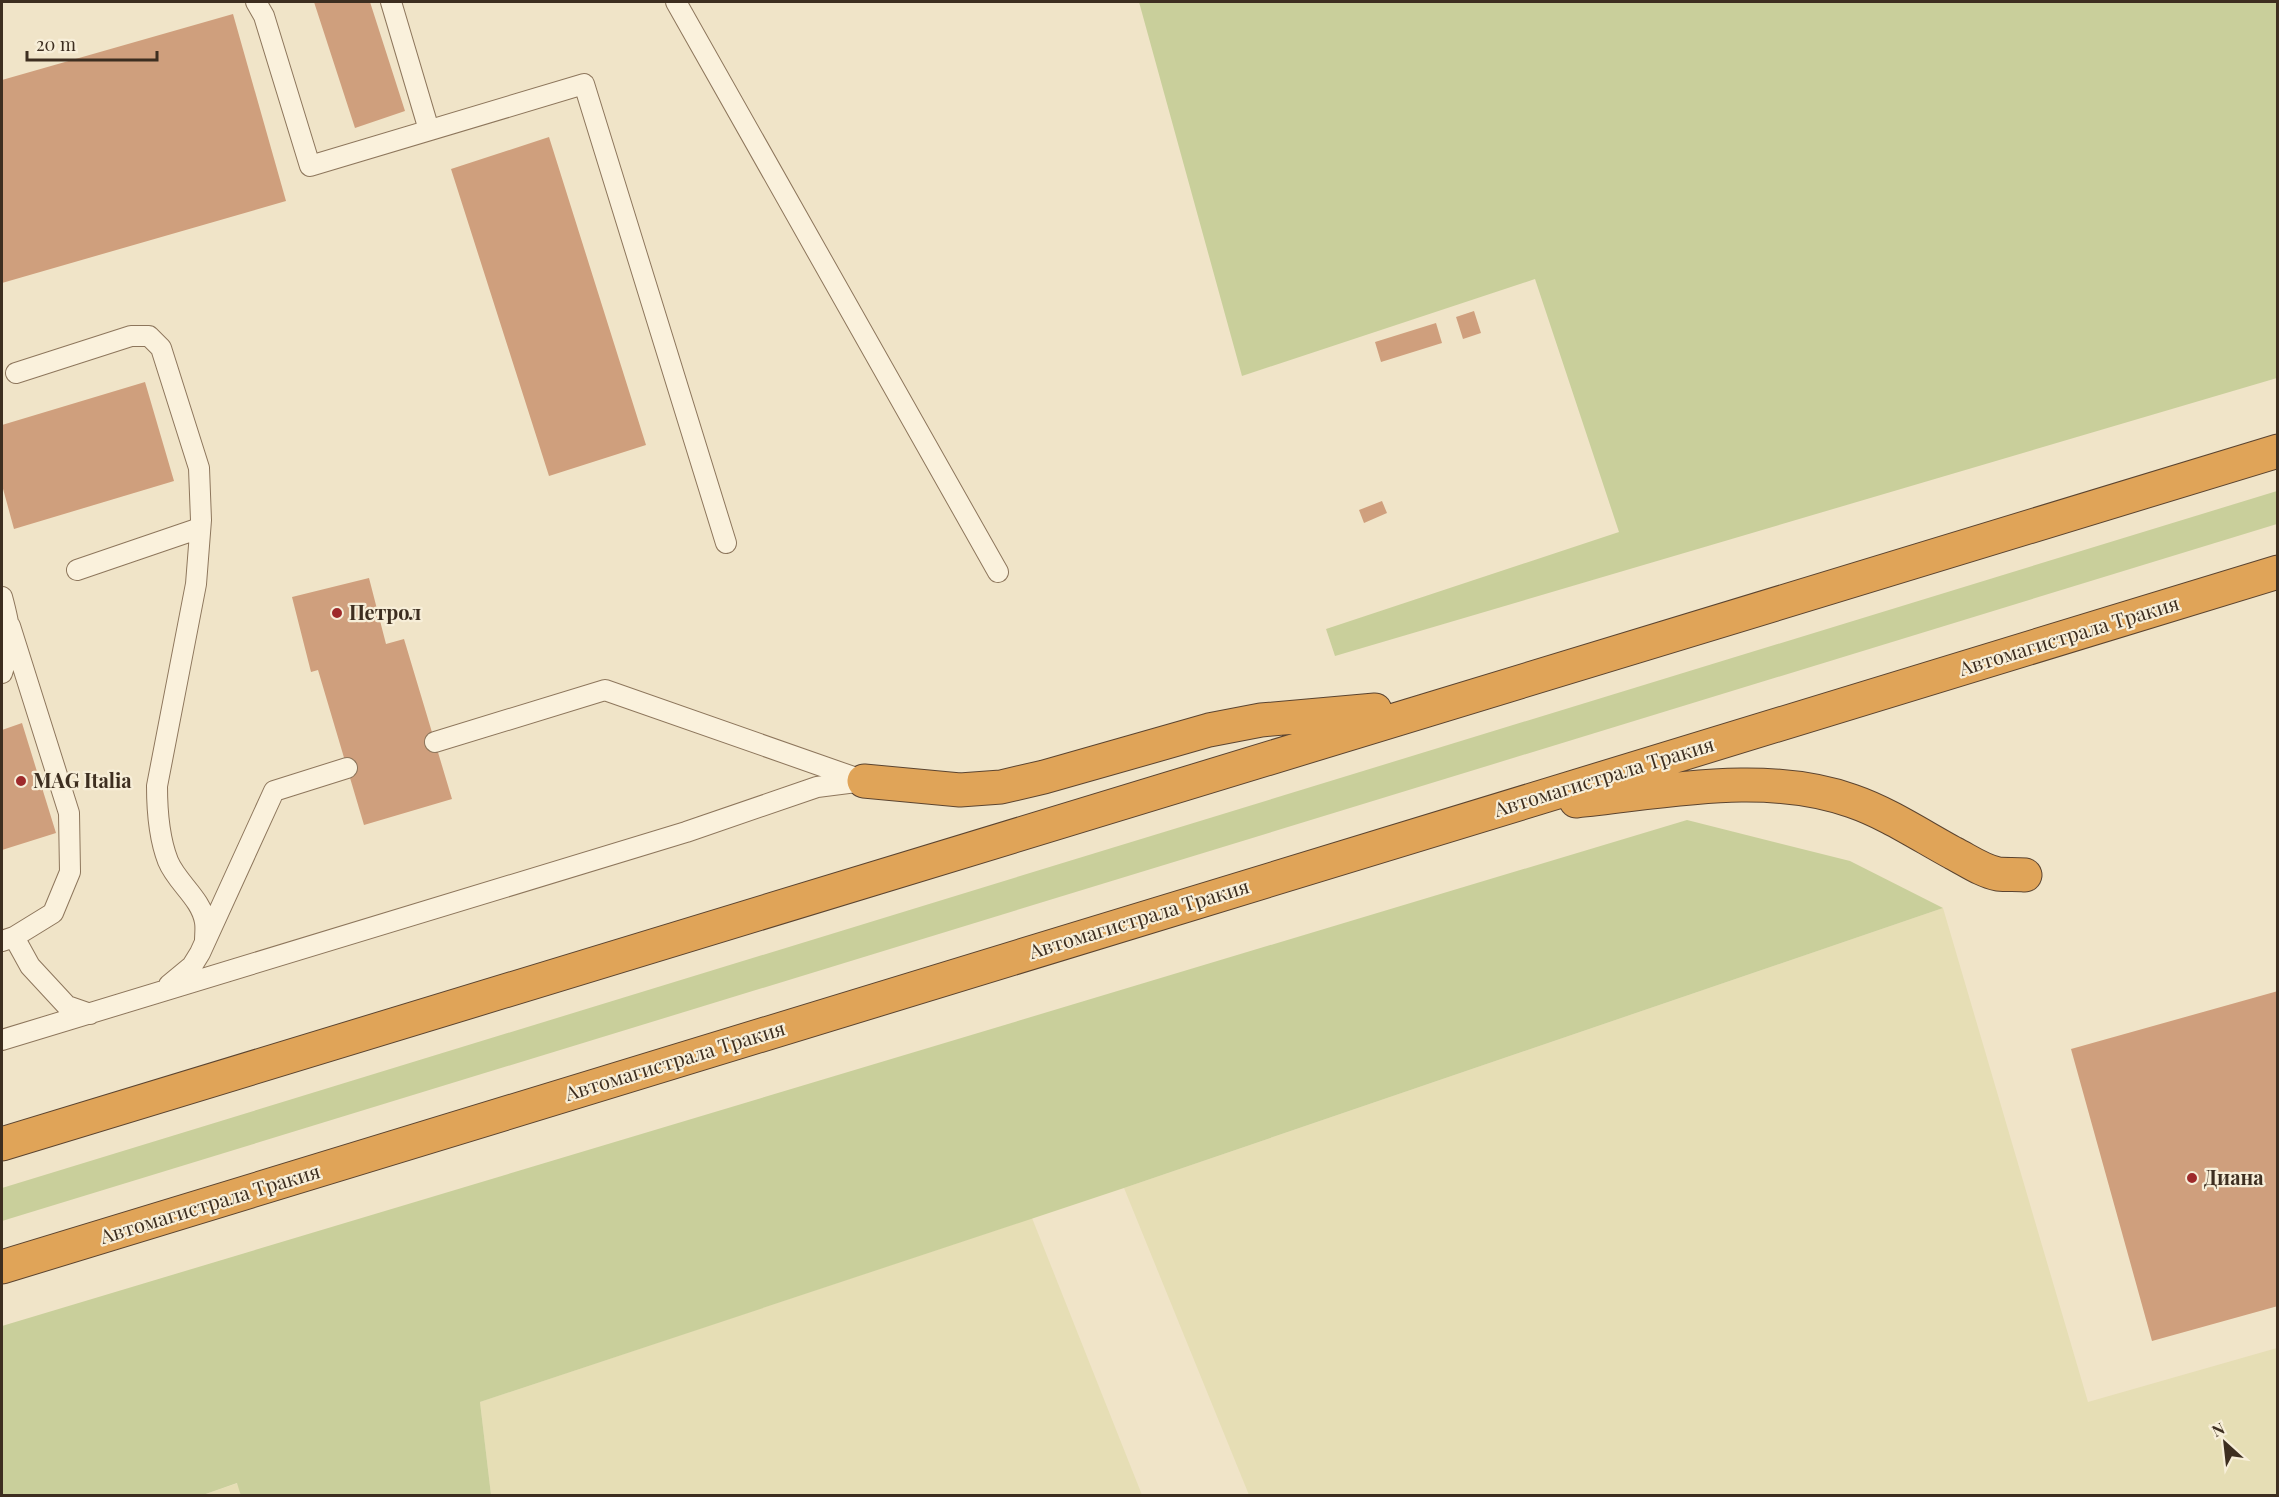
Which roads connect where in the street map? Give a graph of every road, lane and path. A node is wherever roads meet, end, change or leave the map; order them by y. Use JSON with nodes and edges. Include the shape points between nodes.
{"nodes":[{"id":1,"x":256,"y":2,"type":"edge"},
{"id":2,"x":391,"y":2,"type":"edge"},
{"id":3,"x":676,"y":2,"type":"edge"},
{"id":4,"x":429,"y":130,"type":"junction"},
{"id":5,"x":16,"y":373,"type":"dead end"},
{"id":6,"x":2277,"y":451,"type":"edge"},
{"id":7,"x":201,"y":528,"type":"junction"},
{"id":8,"x":726,"y":543,"type":"dead end"},
{"id":9,"x":77,"y":570,"type":"dead end"},
{"id":10,"x":998,"y":572,"type":"dead end"},
{"id":11,"x":2268,"y":577,"type":"edge"},
{"id":12,"x":2,"y":597,"type":"edge"},
{"id":13,"x":10,"y":627,"type":"junction"},
{"id":14,"x":2,"y":673,"type":"edge"},
{"id":15,"x":1443,"y":704,"type":"junction"},
{"id":16,"x":435,"y":742,"type":"dead end"},
{"id":17,"x":347,"y":768,"type":"dead end"},
{"id":18,"x":864,"y":781,"type":"junction"},
{"id":19,"x":1500,"y":809,"type":"junction"},
{"id":20,"x":2025,"y":875,"type":"dead end"},
{"id":21,"x":8,"y":939,"type":"edge"},
{"id":22,"x":205,"y":941,"type":"junction"},
{"id":23,"x":153,"y":994,"type":"junction"},
{"id":24,"x":90,"y":1014,"type":"junction"},
{"id":25,"x":2,"y":1040,"type":"edge"},
{"id":26,"x":2,"y":1143,"type":"edge"},
{"id":27,"x":2,"y":1268,"type":"edge"}],
"edges":[{"from":1,"to":4,"type":"lane","via":[[264,16],[310,166]]},
{"from":2,"to":4,"type":"lane"},
{"from":3,"to":10,"type":"lane"},
{"from":4,"to":8,"type":"lane","via":[[584,84]]},
{"from":5,"to":7,"type":"lane","via":[[131,336],[149,336],[161,348],[200,468]]},
{"from":6,"to":15,"type":"highway"},
{"from":7,"to":9,"type":"lane"},
{"from":7,"to":22,"type":"lane","via":[[196,584],[158,786],[157,811],[168,861],[198,903],[205,921]]},
{"from":11,"to":19,"type":"highway","name":"Автомагистрала Тракия"},
{"from":12,"to":13,"type":"lane"},
{"from":13,"to":14,"type":"lane","via":[[9,651]]},
{"from":13,"to":21,"type":"lane","via":[[69,813],[70,872],[53,913]]},
{"from":15,"to":18,"type":"highway","via":[[1261,720],[1209,730],[1001,787],[960,790]]},
{"from":15,"to":26,"type":"highway"},
{"from":16,"to":18,"type":"lane","via":[[605,690]]},
{"from":17,"to":22,"type":"lane","via":[[274,791]]},
{"from":18,"to":23,"type":"lane","via":[[817,787],[783,797],[686,832]]},
{"from":19,"to":20,"type":"highway","via":[[1723,786],[1783,786],[1853,801],[1977,866],[1998,873]]},
{"from":19,"to":27,"type":"highway","name":"Автомагистрала Тракия"},
{"from":21,"to":24,"type":"lane","via":[[67,1006]]},
{"from":22,"to":23,"type":"lane","via":[[192,966]]},
{"from":23,"to":24,"type":"lane"},
{"from":24,"to":25,"type":"lane"}]}
